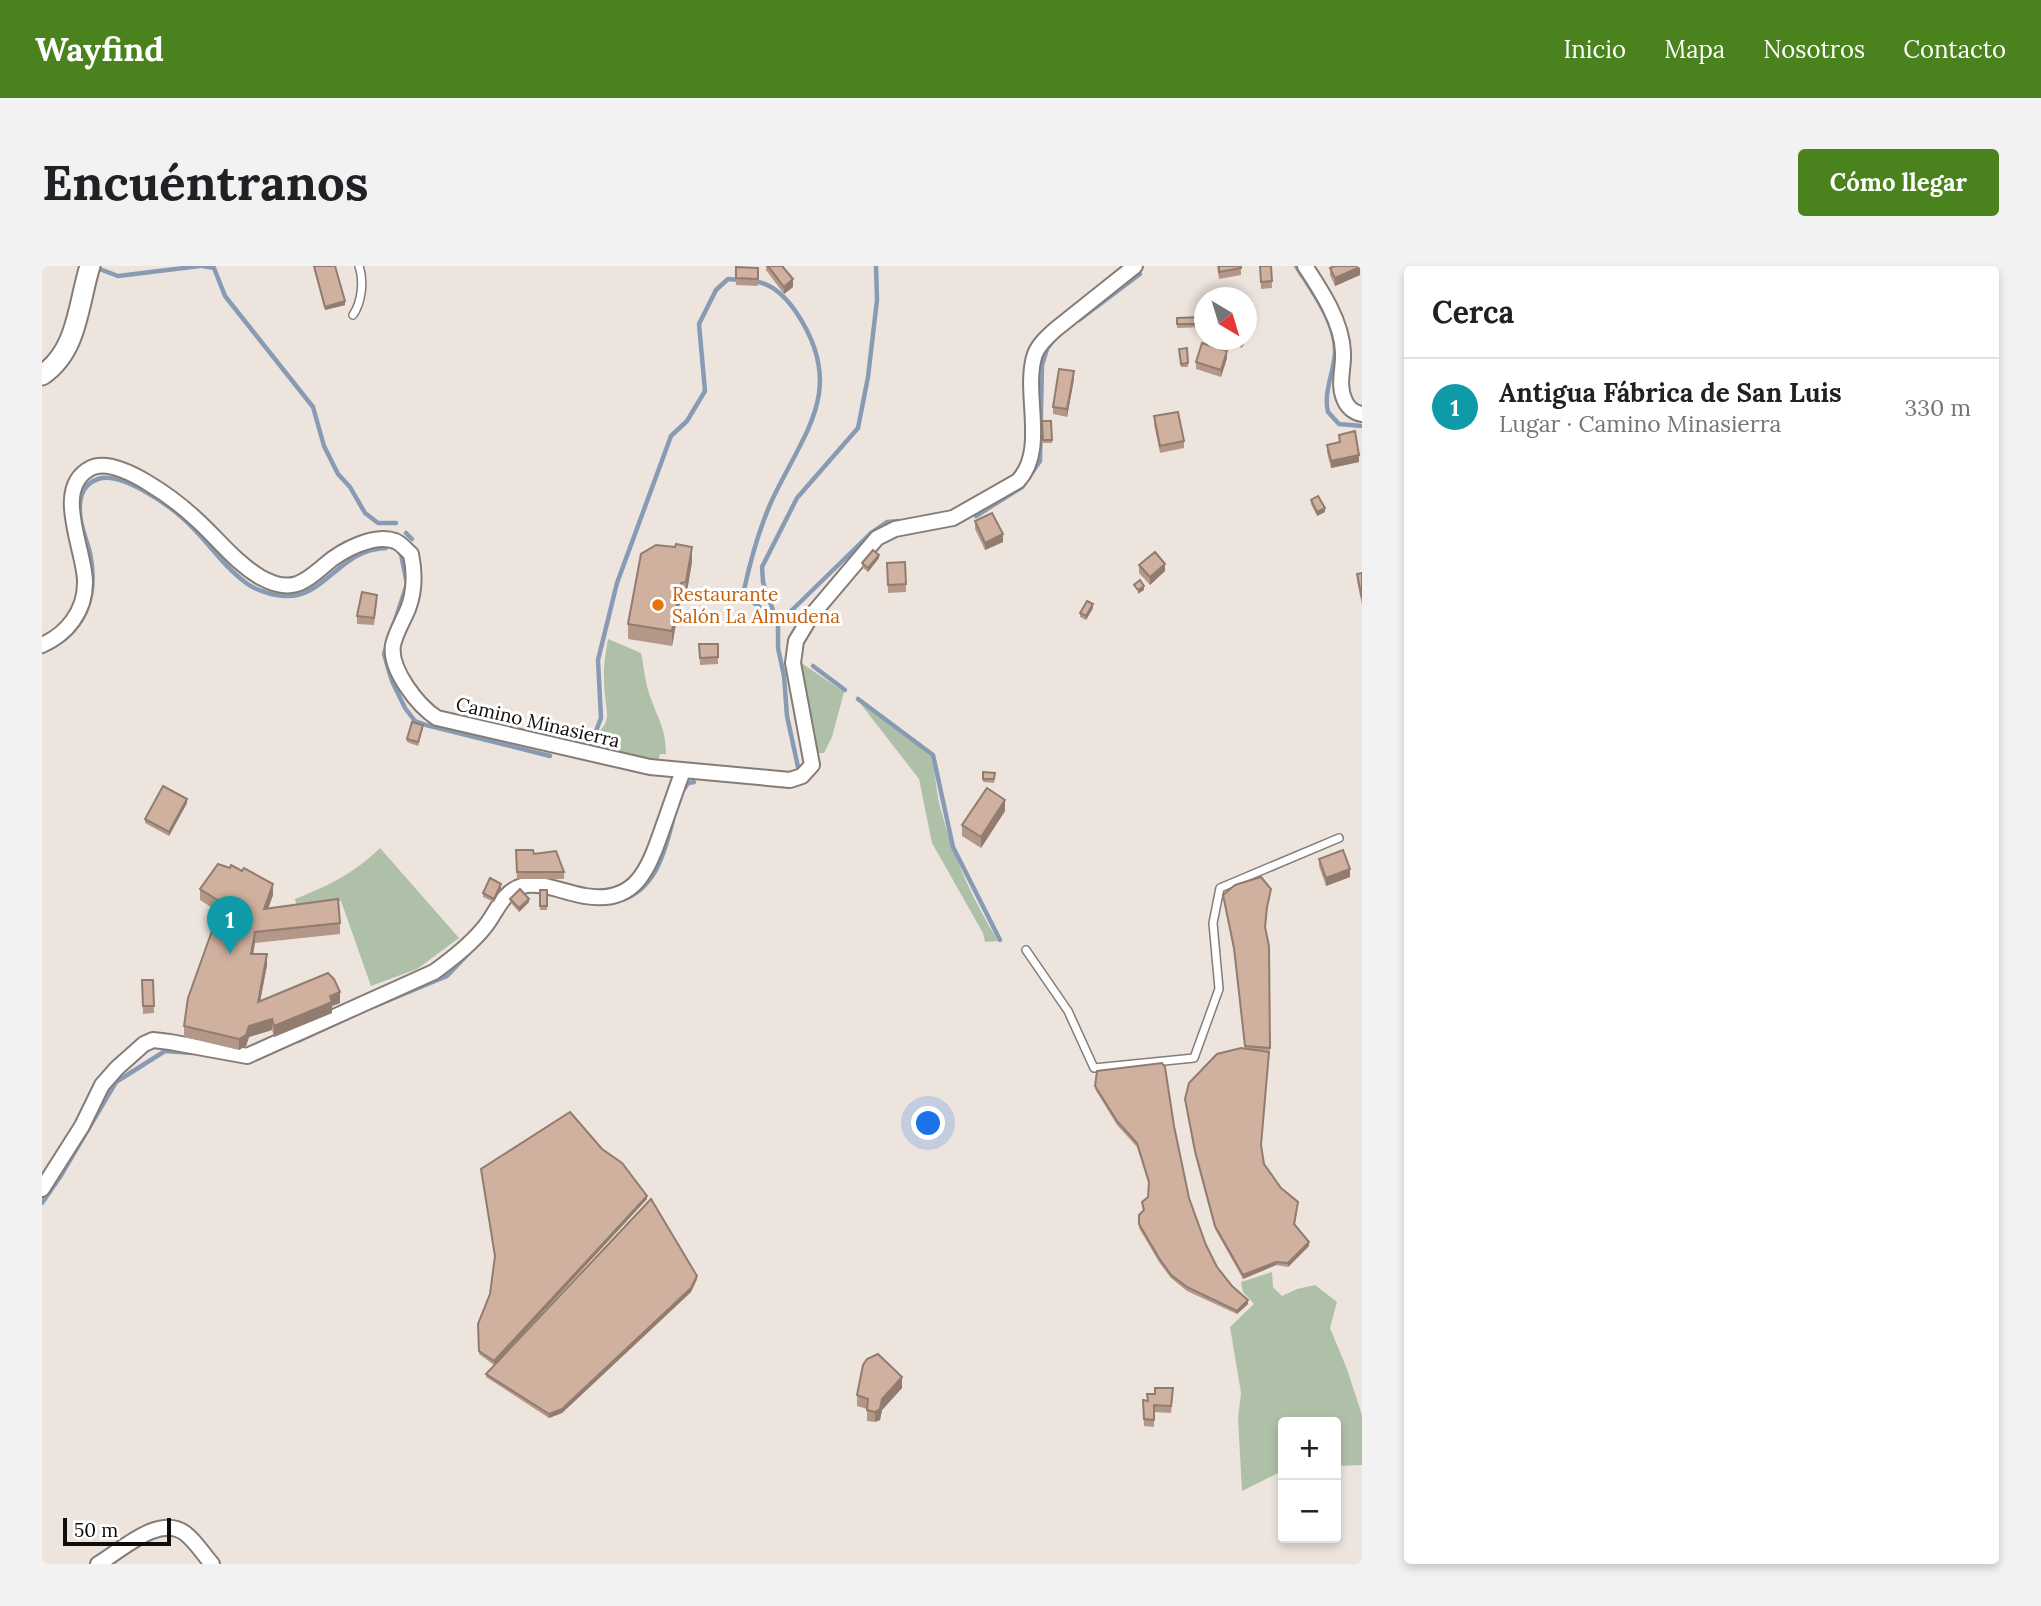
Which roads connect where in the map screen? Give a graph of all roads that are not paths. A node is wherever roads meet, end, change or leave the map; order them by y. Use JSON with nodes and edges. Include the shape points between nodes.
{"nodes":[{"id":1,"x":90,"y":266,"type":"edge"},
{"id":2,"x":359,"y":266,"type":"edge"},
{"id":3,"x":1135,"y":266,"type":"edge"},
{"id":4,"x":1305,"y":266,"type":"edge"},
{"id":5,"x":354,"y":315,"type":"dead end"},
{"id":6,"x":42,"y":375,"type":"edge"},
{"id":7,"x":1362,"y":414,"type":"edge"},
{"id":8,"x":42,"y":645,"type":"edge"},
{"id":9,"x":682,"y":771,"type":"junction"},
{"id":10,"x":1339,"y":838,"type":"dead end"},
{"id":11,"x":1026,"y":950,"type":"dead end"},
{"id":12,"x":42,"y":1189,"type":"edge"},
{"id":13,"x":98,"y":1564,"type":"edge"},
{"id":14,"x":212,"y":1564,"type":"edge"}],
"edges":[{"from":1,"to":6,"type":"main road","via":[[74,332],[63,354]]},
{"from":2,"to":5,"type":"lane","via":[[361,293]]},
{"from":3,"to":9,"type":"street","name":"Camino Minasierra","via":[[1045,338],[1036,352],[1026,473],[953,518],[895,529],[877,538],[811,616],[796,641],[793,663],[812,765],[808,772],[790,780]]},
{"from":4,"to":7,"type":"street","via":[[1336,319],[1346,403]]},
{"from":8,"to":9,"type":"street","name":"Camino Minasierra","via":[[73,621],[84,594],[73,527],[75,487],[91,468],[117,467],[190,513],[243,566],[278,584],[303,583],[356,547],[385,539],[396,541],[411,554],[413,592],[392,648],[413,696],[437,718]]},
{"from":9,"to":12,"type":"street","via":[[651,862],[629,889],[609,897],[592,897],[521,886],[505,897],[485,928],[435,972],[247,1056],[153,1040],[144,1044],[102,1085]]},
{"from":10,"to":11,"type":"lane","via":[[1220,888],[1213,923],[1219,989],[1194,1058],[1094,1068],[1068,1012]]},
{"from":13,"to":14,"type":"street","via":[[157,1527],[186,1534]]}]}
